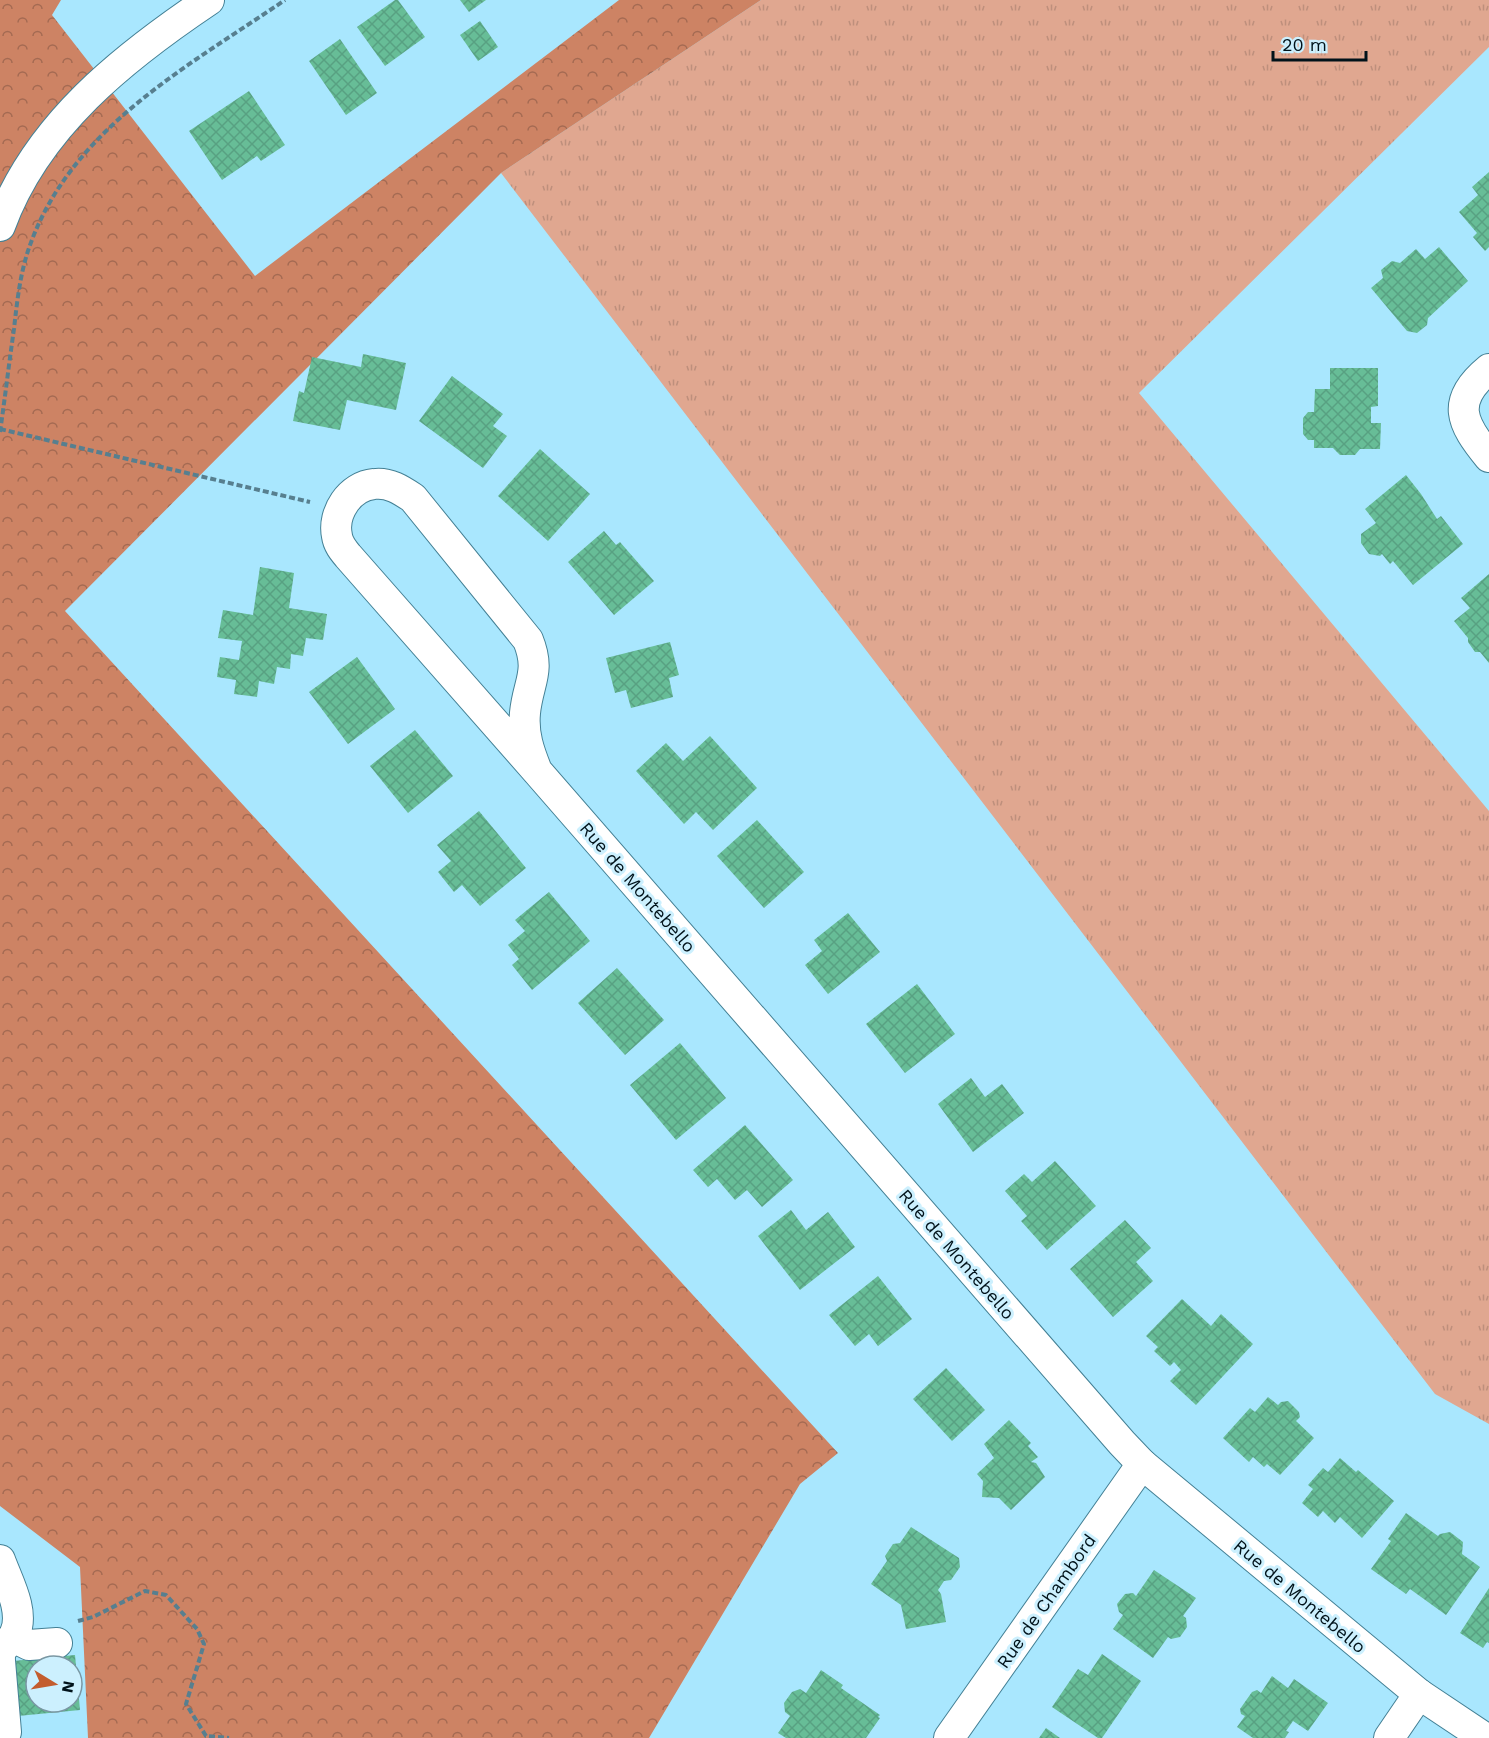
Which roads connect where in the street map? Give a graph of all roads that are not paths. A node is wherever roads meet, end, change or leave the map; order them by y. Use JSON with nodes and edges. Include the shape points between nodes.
{"nodes":[{"id":1,"x":209,"y":0,"type":"edge"},
{"id":2,"x":0,"y":226,"type":"edge"},
{"id":3,"x":1489,"y":369,"type":"edge"},
{"id":4,"x":1489,"y":457,"type":"edge"},
{"id":5,"x":537,"y":771,"type":"junction"},
{"id":6,"x":1142,"y":1464,"type":"junction"},
{"id":7,"x":0,"y":1560,"type":"edge"},
{"id":8,"x":62,"y":1631,"type":"road end"},
{"id":9,"x":4,"y":1651,"type":"edge"},
{"id":10,"x":1419,"y":1694,"type":"junction"},
{"id":11,"x":6,"y":1732,"type":"dead end"},
{"id":12,"x":949,"y":1738,"type":"edge"},
{"id":13,"x":1389,"y":1738,"type":"edge"},
{"id":14,"x":1485,"y":1738,"type":"edge"}],
"edges":[{"from":1,"to":2,"type":"street","via":[[120,65],[64,119],[16,190]]},
{"from":3,"to":4,"type":"street","via":[[1475,382],[1463,406],[1465,423]]},
{"from":5,"to":5,"type":"street","name":"Rue de Montebello","via":[[527,748],[525,730],[534,666],[528,640],[413,498],[400,489],[374,484],[355,491],[340,509],[336,525],[337,538],[348,556]]},
{"from":5,"to":6,"type":"street","name":"Rue de Montebello"},
{"from":6,"to":10,"type":"street","name":"Rue de Montebello"},
{"from":6,"to":12,"type":"street","name":"Rue de Chambord"},
{"from":7,"to":9,"type":"street","via":[[17,1613],[16,1633]]},
{"from":8,"to":9,"type":"street"},
{"from":9,"to":11,"type":"street"},
{"from":10,"to":13,"type":"street"},
{"from":10,"to":14,"type":"street","name":"Rue de Montebello"}]}
